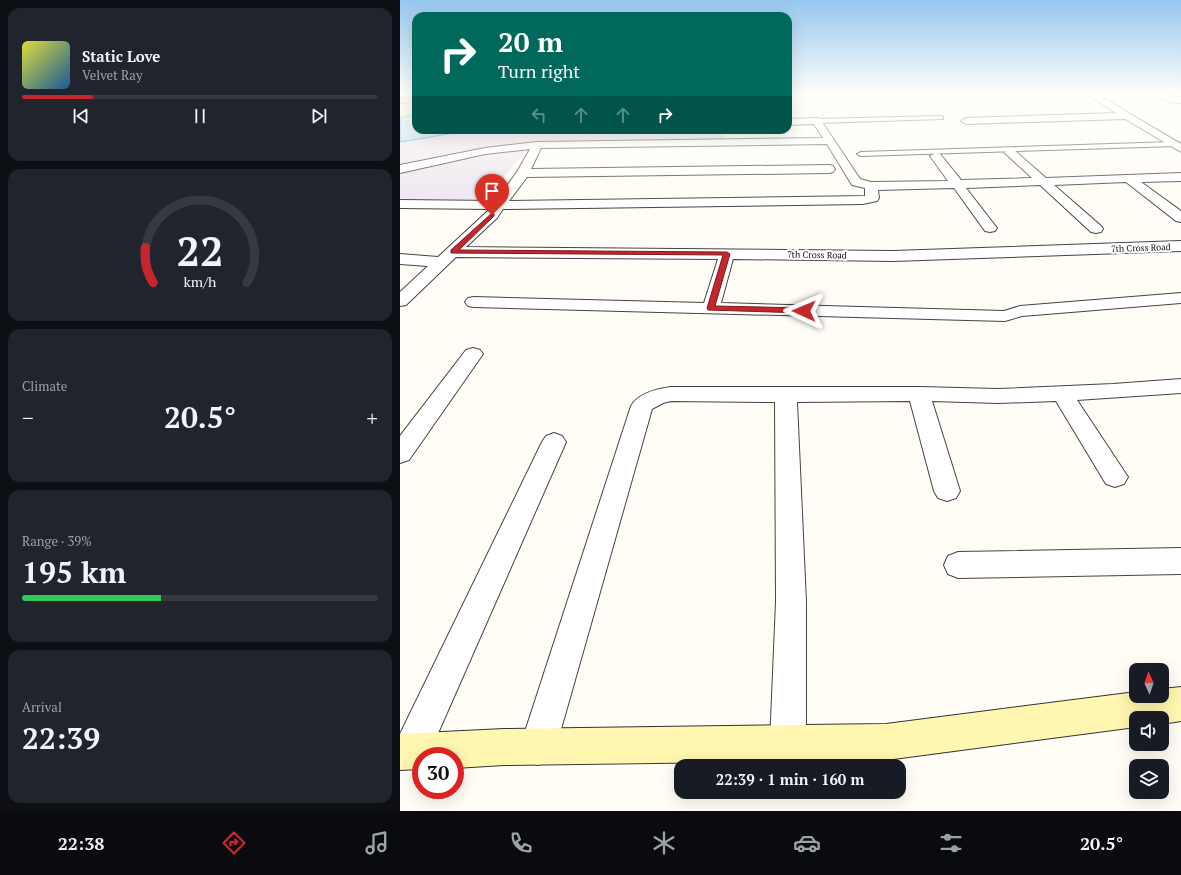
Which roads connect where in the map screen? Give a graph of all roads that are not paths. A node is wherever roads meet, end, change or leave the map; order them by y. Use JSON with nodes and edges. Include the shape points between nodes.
{"nodes":[{"id":1,"x":823,"y":131,"type":"edge"},
{"id":2,"x":1151,"y":131,"type":"joint"},
{"id":3,"x":1155,"y":131,"type":"edge"},
{"id":4,"x":620,"y":134,"type":"edge"},
{"id":5,"x":830,"y":141,"type":"junction"},
{"id":6,"x":621,"y":144,"type":"junction"},
{"id":7,"x":537,"y":145,"type":"junction"},
{"id":8,"x":1177,"y":146,"type":"edge"},
{"id":9,"x":1010,"y":152,"type":"dead end"},
{"id":10,"x":861,"y":154,"type":"dead end"},
{"id":11,"x":936,"y":156,"type":"dead end"},
{"id":12,"x":400,"y":169,"type":"edge"},
{"id":13,"x":829,"y":169,"type":"dead end"},
{"id":14,"x":523,"y":173,"type":"junction"},
{"id":15,"x":1181,"y":177,"type":"edge"},
{"id":16,"x":1128,"y":178,"type":"junction"},
{"id":17,"x":1042,"y":181,"type":"junction"},
{"id":18,"x":957,"y":184,"type":"junction"},
{"id":19,"x":870,"y":186,"type":"junction"},
{"id":20,"x":400,"y":204,"type":"edge"},
{"id":21,"x":500,"y":205,"type":"junction"},
{"id":22,"x":1181,"y":218,"type":"edge"},
{"id":23,"x":990,"y":228,"type":"dead end"},
{"id":24,"x":1096,"y":230,"type":"dead end"},
{"id":25,"x":1181,"y":246,"type":"edge"},
{"id":26,"x":453,"y":252,"type":"junction"},
{"id":27,"x":727,"y":254,"type":"junction"},
{"id":28,"x":400,"y":259,"type":"edge"},
{"id":29,"x":441,"y":262,"type":"junction"},
{"id":30,"x":1181,"y":298,"type":"edge"},
{"id":31,"x":400,"y":301,"type":"edge"},
{"id":32,"x":474,"y":302,"type":"dead end"},
{"id":33,"x":710,"y":308,"type":"junction"},
{"id":34,"x":473,"y":354,"type":"dead end"},
{"id":35,"x":1181,"y":386,"type":"edge"},
{"id":36,"x":1062,"y":393,"type":"junction"},
{"id":37,"x":919,"y":394,"type":"junction"},
{"id":38,"x":786,"y":395,"type":"junction"},
{"id":39,"x":554,"y":442,"type":"dead end"},
{"id":40,"x":400,"y":454,"type":"edge"},
{"id":41,"x":1114,"y":477,"type":"dead end"},
{"id":42,"x":947,"y":491,"type":"dead end"},
{"id":43,"x":1181,"y":561,"type":"edge"},
{"id":44,"x":958,"y":564,"type":"dead end"},
{"id":45,"x":1181,"y":704,"type":"edge"},
{"id":46,"x":788,"y":743,"type":"junction"},
{"id":47,"x":538,"y":747,"type":"junction"},
{"id":48,"x":405,"y":751,"type":"edge"}],
"edges":[{"from":1,"to":5,"type":"street"},
{"from":2,"to":3,"type":"street"},
{"from":2,"to":8,"type":"street"},
{"from":4,"to":6,"type":"street"},
{"from":5,"to":6,"type":"street"},
{"from":5,"to":19,"type":"street","via":[[856,182]]},
{"from":6,"to":7,"type":"street"},
{"from":7,"to":12,"type":"street","via":[[494,149]]},
{"from":7,"to":14,"type":"street"},
{"from":8,"to":10,"type":"lane"},
{"from":9,"to":17,"type":"street"},
{"from":11,"to":18,"type":"street"},
{"from":13,"to":14,"type":"street"},
{"from":14,"to":21,"type":"street"},
{"from":15,"to":16,"type":"street"},
{"from":16,"to":17,"type":"street"},
{"from":16,"to":22,"type":"street"},
{"from":17,"to":18,"type":"street"},
{"from":17,"to":24,"type":"street"},
{"from":18,"to":19,"type":"street"},
{"from":18,"to":23,"type":"street"},
{"from":19,"to":21,"type":"street","via":[[872,198],[862,200]]},
{"from":20,"to":21,"type":"street"},
{"from":21,"to":26,"type":"street"},
{"from":25,"to":27,"type":"street","name":"7th Cross Road"},
{"from":26,"to":27,"type":"street","name":"7th Cross Road"},
{"from":26,"to":29,"type":"street"},
{"from":27,"to":33,"type":"street"},
{"from":28,"to":29,"type":"street"},
{"from":29,"to":31,"type":"street"},
{"from":30,"to":33,"type":"street","via":[[1020,311],[1005,316]]},
{"from":32,"to":33,"type":"street"},
{"from":34,"to":40,"type":"street"},
{"from":35,"to":36,"type":"street"},
{"from":36,"to":37,"type":"street","via":[[998,396]]},
{"from":36,"to":41,"type":"street"},
{"from":37,"to":38,"type":"street"},
{"from":37,"to":42,"type":"street"},
{"from":38,"to":46,"type":"street","via":[[791,602]]},
{"from":38,"to":47,"type":"street","via":[[671,394],[655,398],[642,406]]},
{"from":39,"to":48,"type":"street"},
{"from":43,"to":44,"type":"street"},
{"from":45,"to":46,"type":"street","via":[[886,742]]},
{"from":46,"to":47,"type":"street"},
{"from":47,"to":48,"type":"street"}]}
